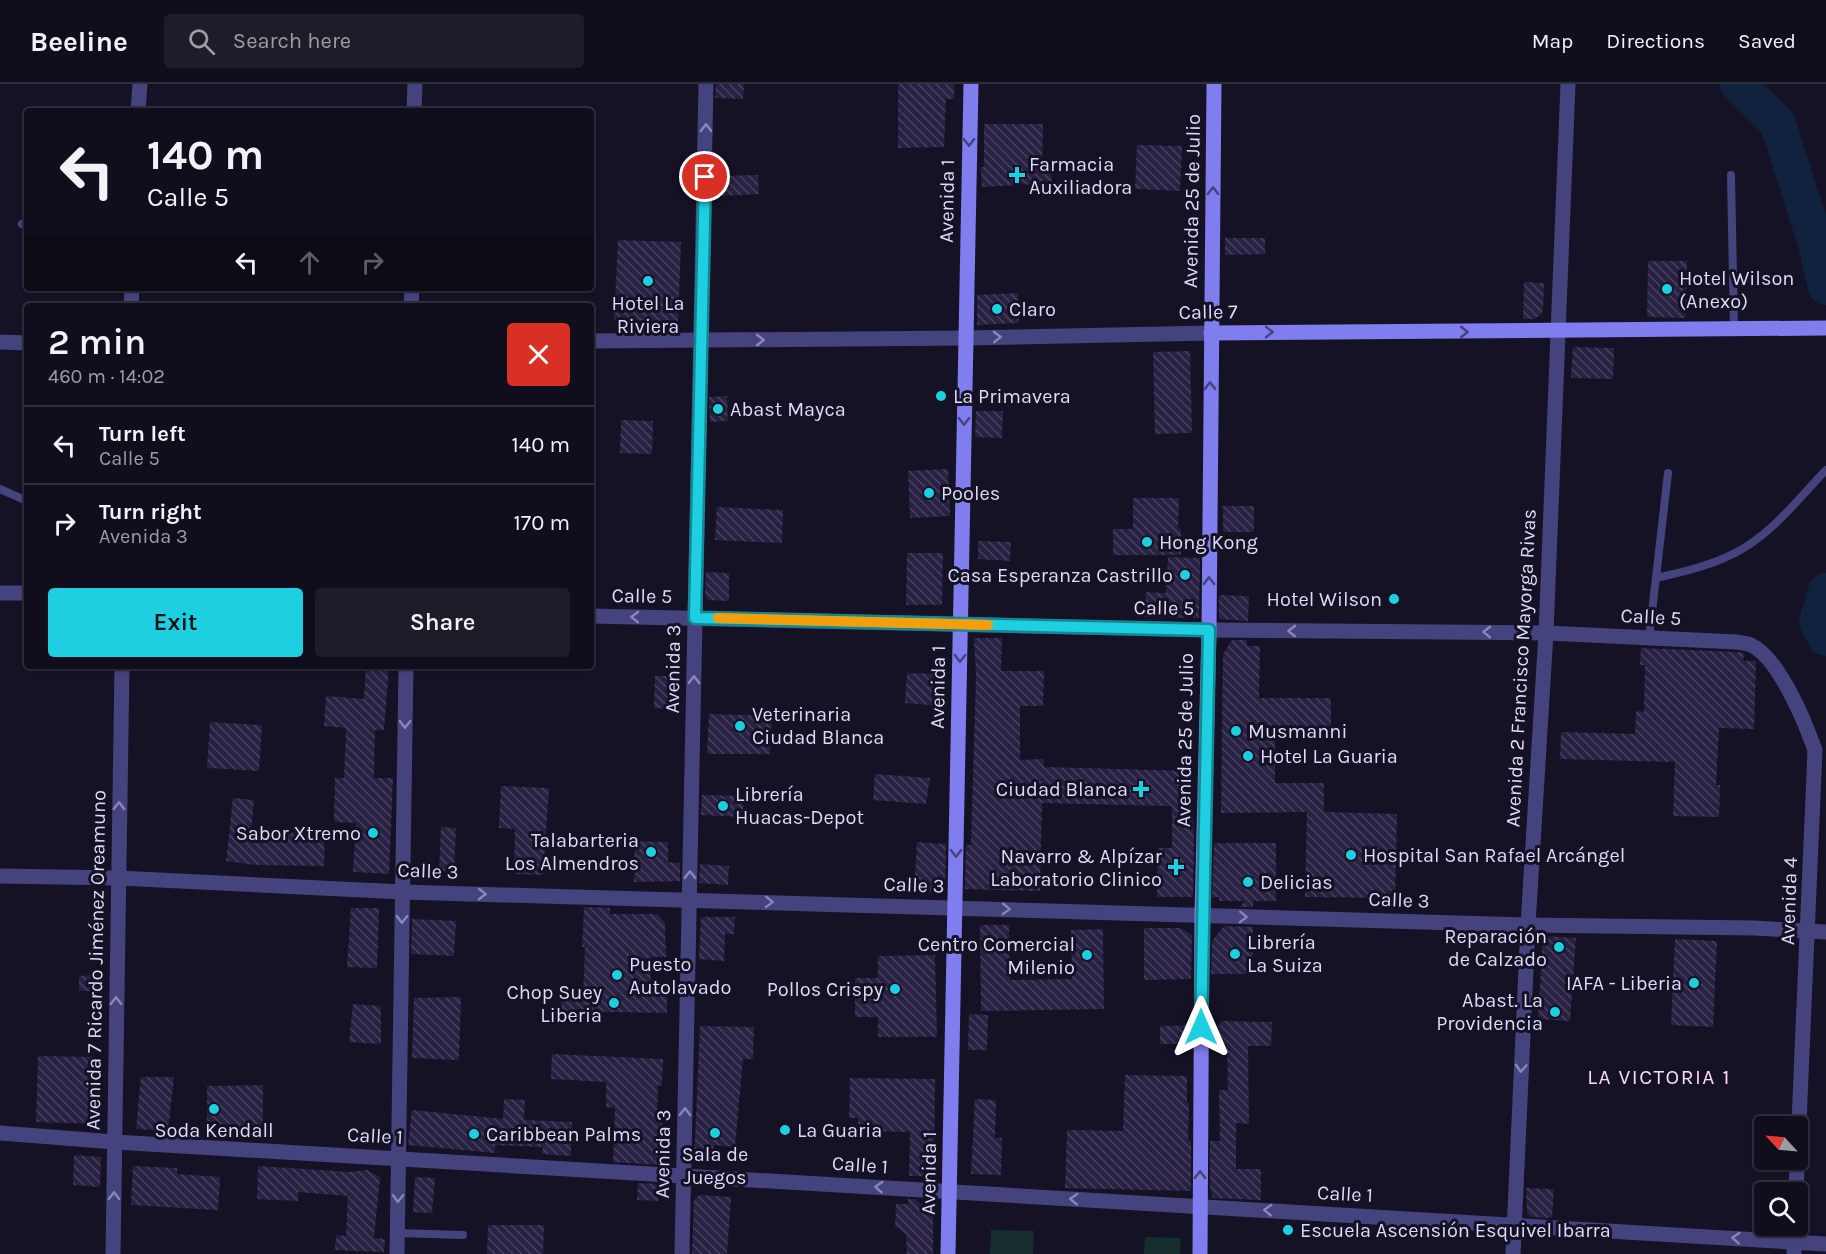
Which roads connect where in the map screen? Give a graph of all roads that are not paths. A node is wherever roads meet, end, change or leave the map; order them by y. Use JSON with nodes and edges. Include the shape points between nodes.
{"nodes":[{"id":1,"x":140,"y":84,"type":"edge"},
{"id":2,"x":415,"y":84,"type":"edge"},
{"id":3,"x":706,"y":84,"type":"edge"},
{"id":4,"x":970,"y":84,"type":"edge"},
{"id":5,"x":1214,"y":84,"type":"edge"},
{"id":6,"x":1568,"y":84,"type":"edge"},
{"id":7,"x":138,"y":108,"type":"edge"},
{"id":8,"x":414,"y":108,"type":"edge"},
{"id":9,"x":1731,"y":175,"type":"dead end"},
{"id":10,"x":1826,"y":328,"type":"edge"},
{"id":11,"x":1734,"y":329,"type":"junction"},
{"id":12,"x":1558,"y":331,"type":"junction"},
{"id":13,"x":1211,"y":333,"type":"junction"},
{"id":14,"x":966,"y":338,"type":"junction"},
{"id":15,"x":594,"y":341,"type":"edge"},
{"id":16,"x":701,"y":341,"type":"junction"},
{"id":17,"x":0,"y":342,"type":"edge"},
{"id":18,"x":24,"y":343,"type":"edge"},
{"id":19,"x":1826,"y":470,"type":"edge"},
{"id":20,"x":1668,"y":473,"type":"dead end"},
{"id":21,"x":0,"y":489,"type":"edge"},
{"id":22,"x":24,"y":500,"type":"edge"},
{"id":23,"x":1656,"y":578,"type":"junction"},
{"id":24,"x":0,"y":593,"type":"edge"},
{"id":25,"x":24,"y":593,"type":"edge"},
{"id":26,"x":594,"y":616,"type":"edge"},
{"id":27,"x":695,"y":618,"type":"junction"},
{"id":28,"x":960,"y":624,"type":"junction"},
{"id":29,"x":1209,"y":630,"type":"junction"},
{"id":30,"x":1546,"y":633,"type":"junction"},
{"id":31,"x":1649,"y":638,"type":"junction"},
{"id":32,"x":1737,"y":642,"type":"joint"},
{"id":33,"x":122,"y":669,"type":"edge"},
{"id":34,"x":406,"y":669,"type":"edge"},
{"id":35,"x":0,"y":876,"type":"edge"},
{"id":36,"x":118,"y":878,"type":"junction"},
{"id":37,"x":403,"y":892,"type":"junction"},
{"id":38,"x":689,"y":899,"type":"junction"},
{"id":39,"x":955,"y":908,"type":"junction"},
{"id":40,"x":1202,"y":915,"type":"junction"},
{"id":41,"x":1528,"y":925,"type":"junction"},
{"id":42,"x":1809,"y":931,"type":"junction"},
{"id":43,"x":1826,"y":932,"type":"edge"},
{"id":44,"x":0,"y":1133,"type":"edge"},
{"id":45,"x":115,"y":1142,"type":"junction"},
{"id":46,"x":399,"y":1158,"type":"junction"},
{"id":47,"x":684,"y":1175,"type":"junction"},
{"id":48,"x":1796,"y":1182,"type":"edge"},
{"id":49,"x":950,"y":1192,"type":"junction"},
{"id":50,"x":1200,"y":1206,"type":"junction"},
{"id":51,"x":1514,"y":1225,"type":"junction"},
{"id":52,"x":397,"y":1233,"type":"junction"},
{"id":53,"x":463,"y":1235,"type":"dead end"},
{"id":54,"x":1826,"y":1244,"type":"edge"},
{"id":55,"x":1794,"y":1248,"type":"edge"},
{"id":56,"x":113,"y":1254,"type":"edge"},
{"id":57,"x":397,"y":1254,"type":"edge"},
{"id":58,"x":682,"y":1254,"type":"edge"},
{"id":59,"x":948,"y":1254,"type":"edge"},
{"id":60,"x":1200,"y":1254,"type":"edge"},
{"id":61,"x":1513,"y":1254,"type":"edge"}],
"edges":[{"from":1,"to":7,"type":"street"},
{"from":2,"to":8,"type":"street"},
{"from":16,"to":3,"type":"street","name":"Avenida 3","one_way":true},
{"from":4,"to":14,"type":"street","name":"Avenida 1","one_way":true},
{"from":13,"to":5,"type":"street","name":"Avenida 25 de Julio","one_way":true},
{"from":6,"to":12,"type":"street","name":"Avenida 2 Francisco Mayorga Rivas"},
{"from":9,"to":11,"type":"lane"},
{"from":10,"to":11,"type":"street","name":"Calle 7"},
{"from":11,"to":12,"type":"street","name":"Calle 7"},
{"from":13,"to":12,"type":"street","name":"Calle 7","one_way":true},
{"from":12,"to":30,"type":"street","name":"Avenida 2 Francisco Mayorga Rivas"},
{"from":14,"to":13,"type":"street","name":"Calle 7","one_way":true},
{"from":29,"to":13,"type":"street","name":"Avenida 25 de Julio","one_way":true},
{"from":16,"to":14,"type":"street","name":"Calle 7","one_way":true},
{"from":14,"to":28,"type":"street","name":"Avenida 1","one_way":true},
{"from":15,"to":16,"type":"street","name":"Calle 7"},
{"from":16,"to":27,"type":"street","name":"Avenida 3"},
{"from":17,"to":18,"type":"street"},
{"from":19,"to":23,"type":"lane","via":[[1768,530],[1735,553]]},
{"from":20,"to":23,"type":"lane"},
{"from":21,"to":22,"type":"lane"},
{"from":23,"to":31,"type":"lane"},
{"from":24,"to":25,"type":"street"},
{"from":27,"to":26,"type":"street","name":"Calle 5","one_way":true},
{"from":27,"to":28,"type":"street","name":"Calle 5"},
{"from":38,"to":27,"type":"street","name":"Avenida 3","one_way":true},
{"from":28,"to":29,"type":"street","name":"Calle 5"},
{"from":28,"to":39,"type":"street","name":"Avenida 1","one_way":true},
{"from":30,"to":29,"type":"street","name":"Calle 5","one_way":true},
{"from":29,"to":40,"type":"street","name":"Avenida 25 de Julio"},
{"from":30,"to":31,"type":"street","name":"Calle 5"},
{"from":30,"to":41,"type":"street","name":"Avenida 2 Francisco Mayorga Rivas"},
{"from":31,"to":32,"type":"street","name":"Calle 5"},
{"from":32,"to":42,"type":"street","name":"Avenida 4","via":[[1762,654],[1780,675],[1815,750]]},
{"from":36,"to":33,"type":"street","name":"Avenida 7 Ricardo Jiménez Oreamuno","one_way":true},
{"from":34,"to":37,"type":"street","one_way":true},
{"from":35,"to":36,"type":"street","name":"Calle 3"},
{"from":36,"to":37,"type":"street","name":"Calle 3"},
{"from":45,"to":36,"type":"street","name":"Avenida 7 Ricardo Jiménez Oreamuno","one_way":true},
{"from":37,"to":38,"type":"street","name":"Calle 3","one_way":true},
{"from":37,"to":46,"type":"street","one_way":true},
{"from":38,"to":39,"type":"street","name":"Calle 3","one_way":true},
{"from":47,"to":38,"type":"street","name":"Avenida 3","one_way":true},
{"from":39,"to":40,"type":"street","name":"Calle 3","one_way":true},
{"from":39,"to":49,"type":"street","name":"Avenida 1"},
{"from":40,"to":41,"type":"street","name":"Calle 3","one_way":true},
{"from":50,"to":40,"type":"street","name":"Avenida 25 de Julio","one_way":true},
{"from":41,"to":42,"type":"street","name":"Calle 3"},
{"from":41,"to":51,"type":"street","name":"Avenida 2 Francisco Mayorga Rivas","one_way":true},
{"from":42,"to":43,"type":"street","name":"Calle 3"},
{"from":42,"to":48,"type":"street","name":"Avenida 4"},
{"from":44,"to":45,"type":"street","name":"Calle 1"},
{"from":45,"to":46,"type":"street","name":"Calle 1"},
{"from":56,"to":45,"type":"street","name":"Avenida 7 Ricardo Jiménez Oreamuno","one_way":true},
{"from":46,"to":47,"type":"street","name":"Calle 1"},
{"from":46,"to":52,"type":"street","one_way":true},
{"from":49,"to":47,"type":"street","name":"Calle 1","one_way":true},
{"from":47,"to":58,"type":"street","name":"Avenida 3"},
{"from":50,"to":49,"type":"street","name":"Calle 1","one_way":true},
{"from":49,"to":59,"type":"street","name":"Avenida 1"},
{"from":51,"to":50,"type":"street","name":"Calle 1","one_way":true},
{"from":50,"to":60,"type":"street","name":"Avenida 25 de Julio"},
{"from":55,"to":51,"type":"street","name":"Calle 1","one_way":true},
{"from":51,"to":61,"type":"street","name":"Avenida 2 Francisco Mayorga Rivas"},
{"from":52,"to":53,"type":"lane"},
{"from":52,"to":57,"type":"street"},
{"from":54,"to":55,"type":"street","name":"Calle 1"}]}
